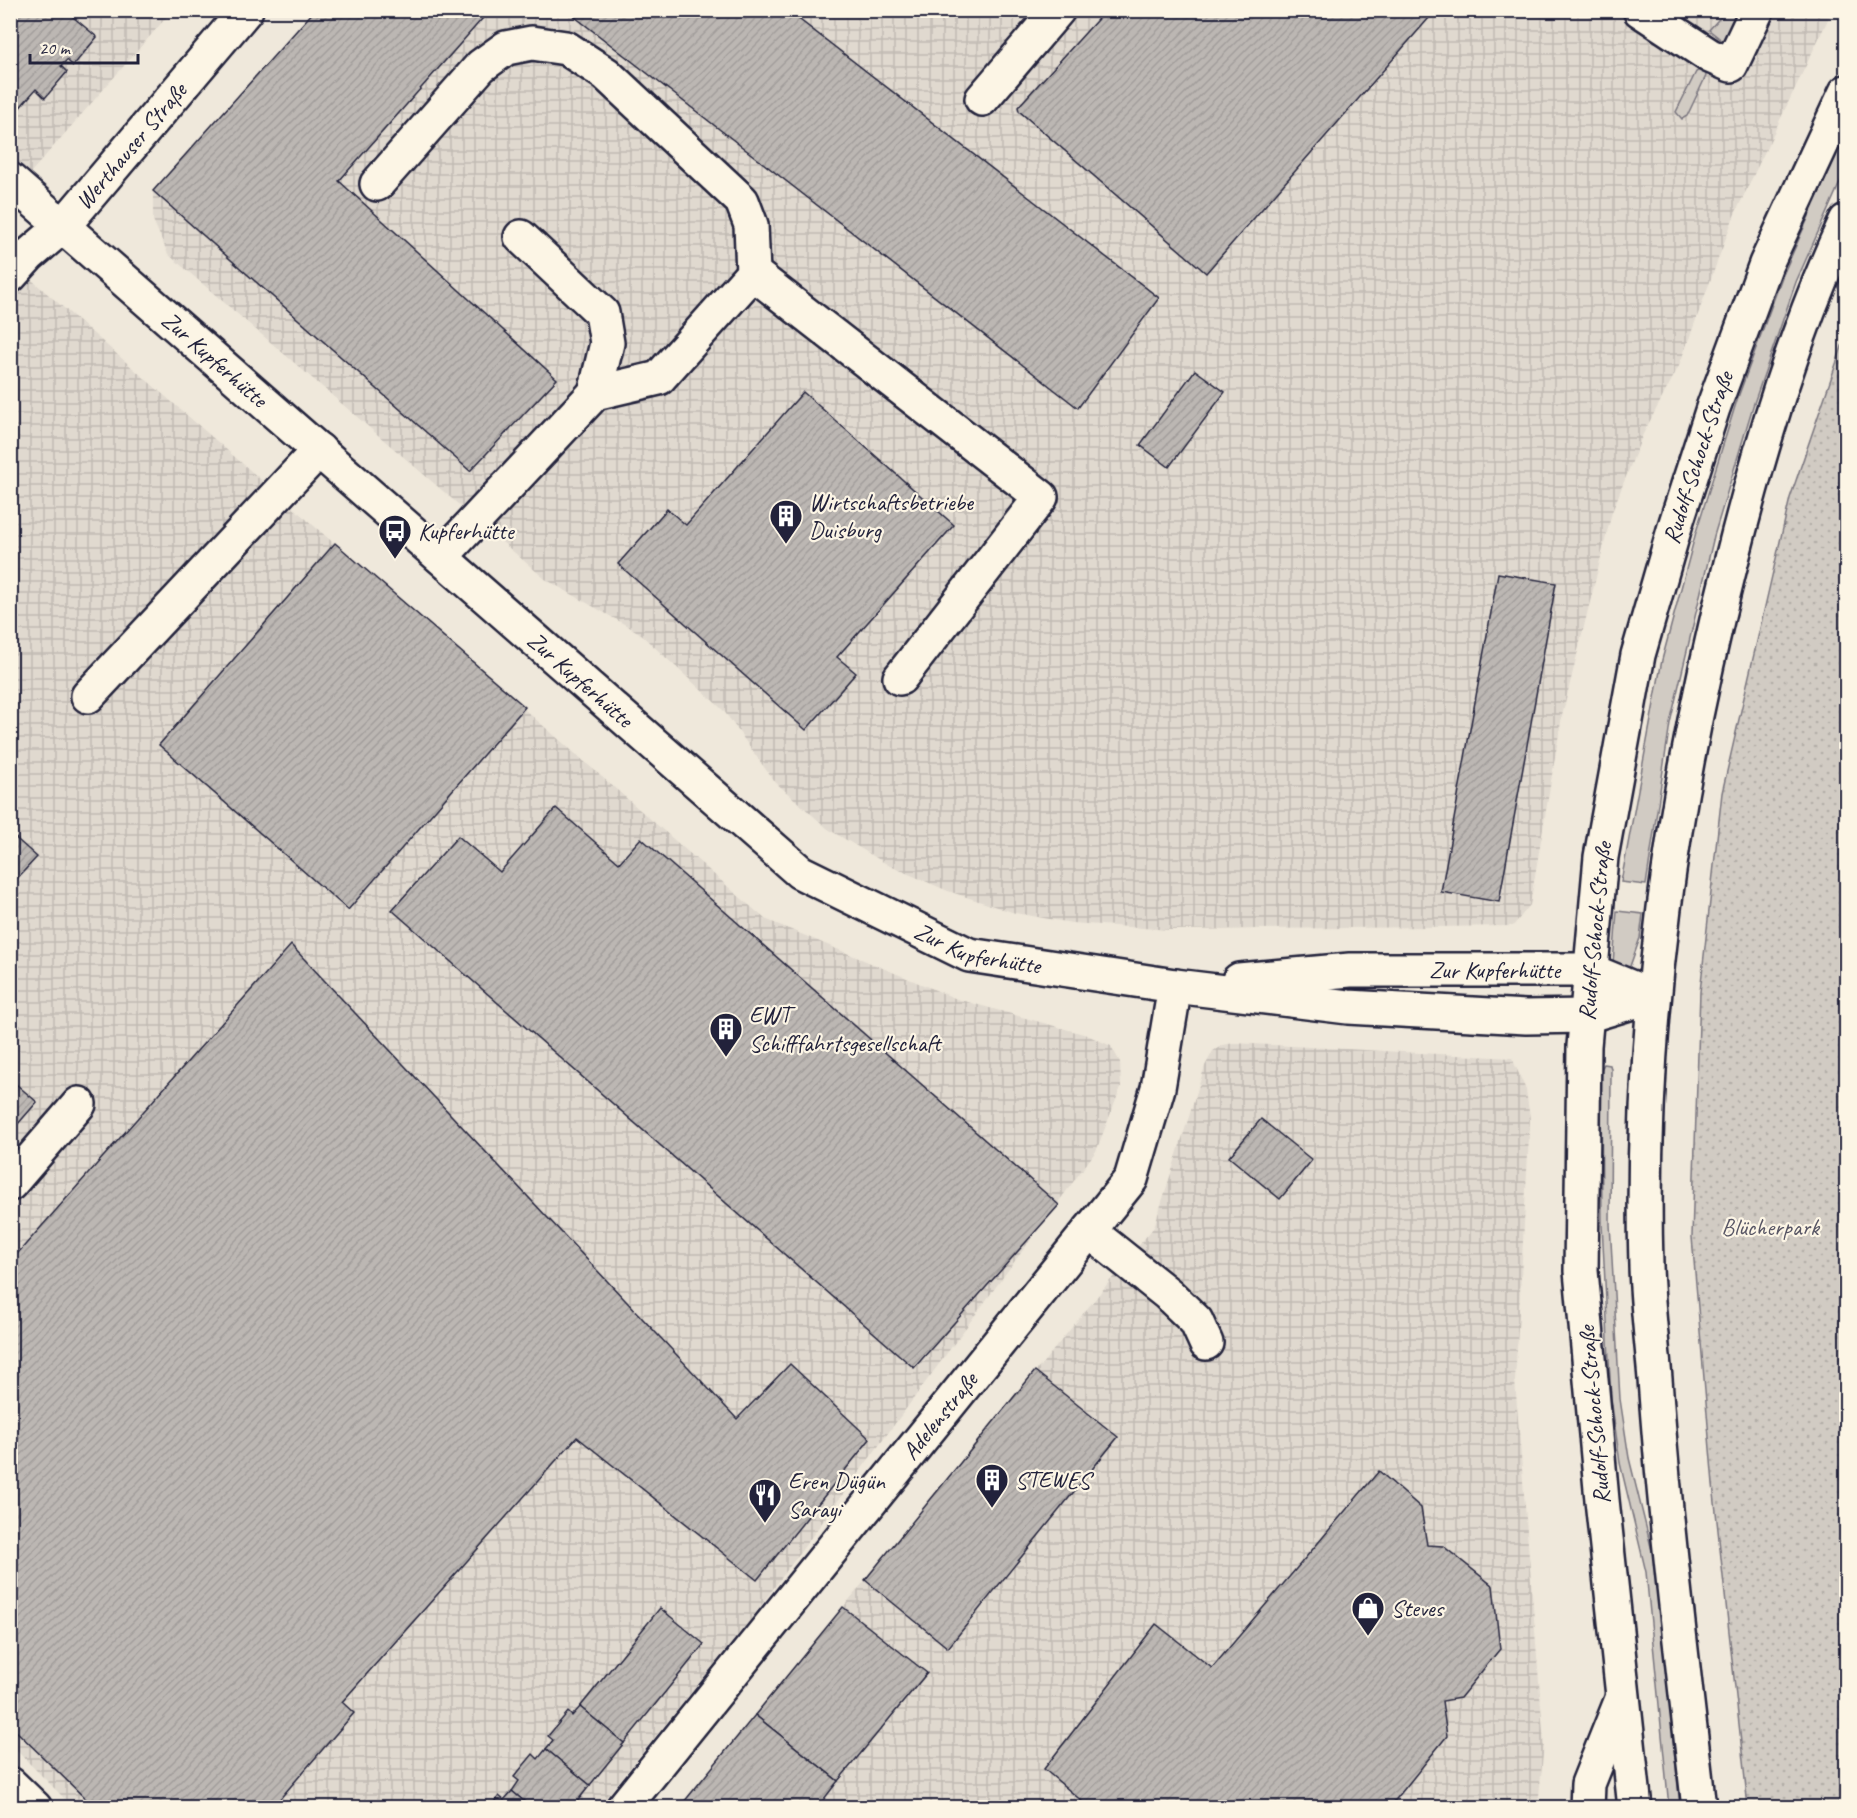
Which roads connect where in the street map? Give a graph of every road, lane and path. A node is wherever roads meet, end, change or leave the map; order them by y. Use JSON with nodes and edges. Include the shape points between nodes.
{"nodes":[{"id":1,"x":246,"y":10,"type":"edge"},
{"id":2,"x":1058,"y":10,"type":"edge"},
{"id":3,"x":1640,"y":10,"type":"edge"},
{"id":4,"x":1757,"y":10,"type":"edge"},
{"id":5,"x":1846,"y":92,"type":"edge"},
{"id":6,"x":981,"y":99,"type":"dead end"},
{"id":7,"x":10,"y":180,"type":"edge"},
{"id":8,"x":377,"y":184,"type":"dead end"},
{"id":9,"x":1846,"y":221,"type":"edge"},
{"id":10,"x":64,"y":225,"type":"junction"},
{"id":11,"x":521,"y":237,"type":"dead end"},
{"id":12,"x":753,"y":273,"type":"junction"},
{"id":13,"x":10,"y":276,"type":"edge"},
{"id":14,"x":595,"y":393,"type":"junction"},
{"id":15,"x":319,"y":450,"type":"junction"},
{"id":16,"x":441,"y":557,"type":"junction"},
{"id":17,"x":900,"y":678,"type":"dead end"},
{"id":18,"x":88,"y":696,"type":"dead end"},
{"id":19,"x":1589,"y":970,"type":"junction"},
{"id":20,"x":1175,"y":986,"type":"junction"},
{"id":21,"x":1652,"y":996,"type":"junction"},
{"id":22,"x":1586,"y":1016,"type":"junction"},
{"id":23,"x":79,"y":1104,"type":"dead end"},
{"id":24,"x":10,"y":1184,"type":"edge"},
{"id":25,"x":1089,"y":1231,"type":"junction"},
{"id":26,"x":1206,"y":1343,"type":"dead end"},
{"id":27,"x":1624,"y":1695,"type":"junction"},
{"id":28,"x":10,"y":1784,"type":"edge"},
{"id":29,"x":35,"y":1808,"type":"edge"},
{"id":30,"x":623,"y":1808,"type":"edge"},
{"id":31,"x":1587,"y":1808,"type":"edge"},
{"id":32,"x":1635,"y":1808,"type":"edge"},
{"id":33,"x":1699,"y":1808,"type":"edge"}],
"edges":[{"from":1,"to":10,"type":"street","name":"Werthauser Straße"},
{"from":2,"to":6,"type":"street"},
{"from":3,"to":4,"type":"street","via":[[1710,56],[1731,65]]},
{"from":5,"to":19,"type":"street","name":"Rudolf-Schock-Straße","via":[[1766,264],[1676,523],[1638,655],[1601,857]]},
{"from":7,"to":10,"type":"street","name":"Zur Kupferhütte"},
{"from":8,"to":12,"type":"street","via":[[481,66],[506,48],[532,43],[566,48],[606,74],[742,201],[751,225]]},
{"from":9,"to":21,"type":"street","via":[[1818,281],[1750,486],[1705,664],[1681,781]]},
{"from":10,"to":13,"type":"street","name":"Werthauser Straße"},
{"from":10,"to":15,"type":"street","name":"Zur Kupferhütte"},
{"from":11,"to":14,"type":"street","via":[[602,313],[608,343]]},
{"from":12,"to":14,"type":"street","via":[[659,378]]},
{"from":12,"to":17,"type":"street","via":[[1041,497]]},
{"from":14,"to":16,"type":"street"},
{"from":15,"to":16,"type":"street","name":"Zur Kupferhütte"},
{"from":15,"to":18,"type":"street"},
{"from":16,"to":20,"type":"street","name":"Zur Kupferhütte","via":[[800,872],[969,955]]},
{"from":19,"to":20,"type":"street","name":"Zur Kupferhütte","via":[[1350,970]]},
{"from":19,"to":21,"type":"street","name":"Zur Kupferhütte"},
{"from":19,"to":22,"type":"street","name":"Rudolf-Schock-Straße"},
{"from":20,"to":22,"type":"street","name":"Zur Kupferhütte","via":[[1348,1007],[1526,1017]]},
{"from":20,"to":25,"type":"street","name":"Adelenstraße","via":[[1158,1088],[1131,1179]]},
{"from":21,"to":22,"type":"street","name":"Zur Kupferhütte"},
{"from":21,"to":33,"type":"street","via":[[1646,1095],[1646,1268],[1660,1454]]},
{"from":22,"to":27,"type":"street","name":"Rudolf-Schock-Straße","via":[[1581,1271]]},
{"from":23,"to":24,"type":"street"},
{"from":25,"to":26,"type":"street","via":[[1196,1320]]},
{"from":25,"to":30,"type":"street","name":"Adelenstraße"},
{"from":27,"to":31,"type":"street","via":[[1588,1784]]},
{"from":27,"to":32,"type":"street","name":"Rudolf-Schock-Straße"},
{"from":28,"to":29,"type":"street"}]}
